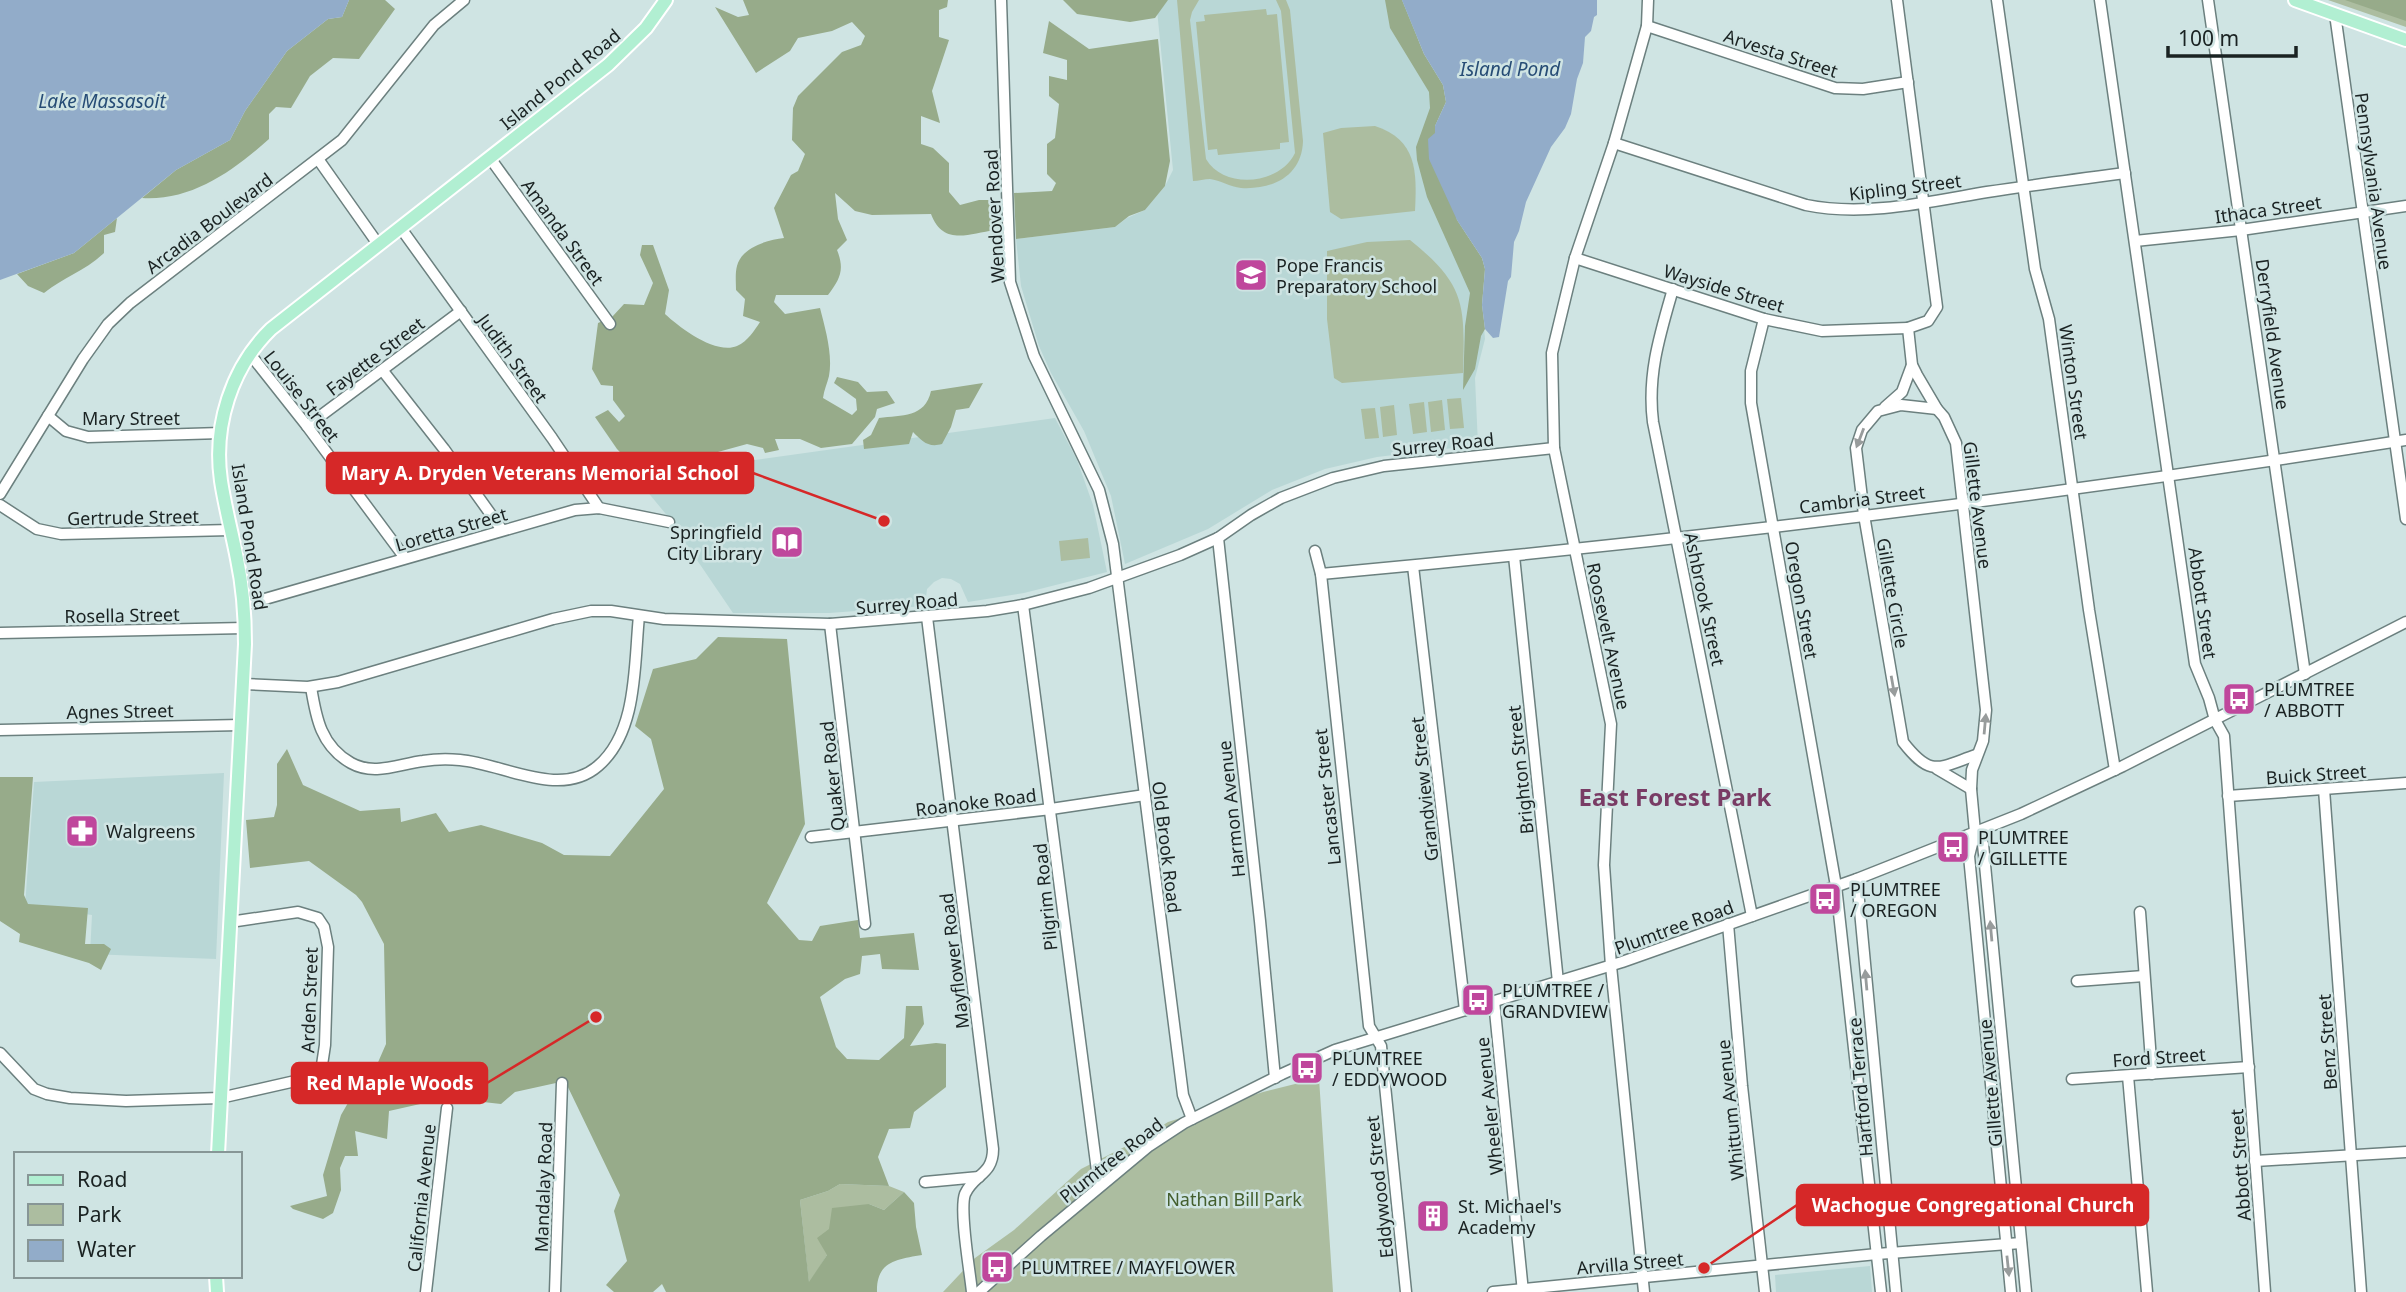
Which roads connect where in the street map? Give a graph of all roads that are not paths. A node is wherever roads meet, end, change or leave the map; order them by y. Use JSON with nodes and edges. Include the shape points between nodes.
{"nodes":[{"id":1,"x":464,"y":0,"type":"edge"},
{"id":2,"x":666,"y":0,"type":"edge"},
{"id":3,"x":1002,"y":0,"type":"edge"},
{"id":4,"x":1648,"y":0,"type":"edge"},
{"id":5,"x":1897,"y":0,"type":"edge"},
{"id":6,"x":1997,"y":0,"type":"edge"},
{"id":7,"x":2100,"y":0,"type":"edge"},
{"id":8,"x":2208,"y":0,"type":"edge"},
{"id":9,"x":2295,"y":0,"type":"edge"},
{"id":10,"x":2335,"y":14,"type":"junction"},
{"id":11,"x":1647,"y":26,"type":"junction"},
{"id":12,"x":2406,"y":40,"type":"edge"},
{"id":13,"x":1908,"y":82,"type":"junction"},
{"id":14,"x":1614,"y":143,"type":"junction"},
{"id":15,"x":491,"y":158,"type":"junction"},
{"id":16,"x":318,"y":159,"type":"junction"},
{"id":17,"x":2125,"y":173,"type":"junction"},
{"id":18,"x":2023,"y":186,"type":"junction"},
{"id":19,"x":1924,"y":202,"type":"junction"},
{"id":20,"x":2406,"y":206,"type":"edge"},
{"id":21,"x":2362,"y":212,"type":"junction"},
{"id":22,"x":400,"y":227,"type":"junction"},
{"id":23,"x":2241,"y":230,"type":"junction"},
{"id":24,"x":2135,"y":241,"type":"junction"},
{"id":25,"x":379,"y":244,"type":"junction"},
{"id":26,"x":1576,"y":258,"type":"junction"},
{"id":27,"x":1673,"y":289,"type":"junction"},
{"id":28,"x":461,"y":311,"type":"junction"},
{"id":29,"x":1763,"y":319,"type":"junction"},
{"id":30,"x":610,"y":324,"type":"dead end"},
{"id":31,"x":1908,"y":328,"type":"junction"},
{"id":32,"x":250,"y":354,"type":"junction"},
{"id":33,"x":1912,"y":365,"type":"junction"},
{"id":34,"x":383,"y":370,"type":"junction"},
{"id":35,"x":1937,"y":409,"type":"junction"},
{"id":36,"x":1878,"y":411,"type":"junction"},
{"id":37,"x":48,"y":416,"type":"junction"},
{"id":38,"x":307,"y":426,"type":"junction"},
{"id":39,"x":221,"y":433,"type":"junction"},
{"id":40,"x":2401,"y":440,"type":"edge"},
{"id":41,"x":1554,"y":448,"type":"junction"},
{"id":42,"x":2275,"y":460,"type":"junction"},
{"id":43,"x":2169,"y":475,"type":"junction"},
{"id":44,"x":2073,"y":489,"type":"junction"},
{"id":45,"x":0,"y":494,"type":"edge"},
{"id":46,"x":1962,"y":503,"type":"junction"},
{"id":47,"x":0,"y":505,"type":"edge"},
{"id":48,"x":599,"y":508,"type":"junction"},
{"id":49,"x":1864,"y":515,"type":"junction"},
{"id":50,"x":2406,"y":519,"type":"edge"},
{"id":51,"x":669,"y":522,"type":"dead end"},
{"id":52,"x":1773,"y":526,"type":"junction"},
{"id":53,"x":231,"y":530,"type":"junction"},
{"id":54,"x":502,"y":530,"type":"junction"},
{"id":55,"x":1676,"y":537,"type":"junction"},
{"id":56,"x":1217,"y":538,"type":"junction"},
{"id":57,"x":1574,"y":548,"type":"junction"},
{"id":58,"x":1315,"y":551,"type":"dead end"},
{"id":59,"x":1514,"y":556,"type":"junction"},
{"id":60,"x":405,"y":558,"type":"junction"},
{"id":61,"x":1413,"y":566,"type":"junction"},
{"id":62,"x":1321,"y":574,"type":"junction"},
{"id":63,"x":1118,"y":578,"type":"junction"},
{"id":64,"x":244,"y":605,"type":"junction"},
{"id":65,"x":1023,"y":605,"type":"junction"},
{"id":66,"x":639,"y":616,"type":"junction"},
{"id":67,"x":928,"y":617,"type":"junction"},
{"id":68,"x":2406,"y":622,"type":"edge"},
{"id":69,"x":830,"y":624,"type":"junction"},
{"id":70,"x":245,"y":628,"type":"junction"},
{"id":71,"x":0,"y":634,"type":"edge"},
{"id":72,"x":2305,"y":674,"type":"junction"},
{"id":73,"x":243,"y":684,"type":"junction"},
{"id":74,"x":311,"y":687,"type":"junction"},
{"id":75,"x":2215,"y":720,"type":"junction"},
{"id":76,"x":241,"y":725,"type":"junction"},
{"id":77,"x":0,"y":730,"type":"edge"},
{"id":78,"x":1976,"y":755,"type":"junction"},
{"id":79,"x":1937,"y":769,"type":"junction"},
{"id":80,"x":2115,"y":770,"type":"junction"},
{"id":81,"x":2406,"y":783,"type":"edge"},
{"id":82,"x":1971,"y":789,"type":"junction"},
{"id":83,"x":2324,"y":789,"type":"junction"},
{"id":84,"x":1145,"y":795,"type":"junction"},
{"id":85,"x":2228,"y":796,"type":"junction"},
{"id":86,"x":1051,"y":809,"type":"junction"},
{"id":87,"x":954,"y":820,"type":"junction"},
{"id":88,"x":1975,"y":832,"type":"junction"},
{"id":89,"x":854,"y":833,"type":"junction"},
{"id":90,"x":811,"y":837,"type":"dead end"},
{"id":91,"x":1857,"y":879,"type":"junction"},
{"id":92,"x":1836,"y":886,"type":"junction"},
{"id":93,"x":2140,"y":912,"type":"dead end"},
{"id":94,"x":1752,"y":916,"type":"junction"},
{"id":95,"x":230,"y":922,"type":"junction"},
{"id":96,"x":865,"y":924,"type":"dead end"},
{"id":97,"x":1728,"y":924,"type":"junction"},
{"id":98,"x":1611,"y":966,"type":"junction"},
{"id":99,"x":1995,"y":969,"type":"junction"},
{"id":100,"x":1979,"y":970,"type":"junction"},
{"id":101,"x":2144,"y":976,"type":"junction"},
{"id":102,"x":2077,"y":981,"type":"dead end"},
{"id":103,"x":1558,"y":982,"type":"junction"},
{"id":104,"x":1494,"y":1001,"type":"junction"},
{"id":105,"x":1465,"y":1010,"type":"junction"},
{"id":106,"x":1378,"y":1038,"type":"junction"},
{"id":107,"x":0,"y":1053,"type":"edge"},
{"id":108,"x":2249,"y":1067,"type":"junction"},
{"id":109,"x":2152,"y":1074,"type":"junction"},
{"id":110,"x":2128,"y":1076,"type":"junction"},
{"id":111,"x":1275,"y":1078,"type":"junction"},
{"id":112,"x":2072,"y":1080,"type":"dead end"},
{"id":113,"x":562,"y":1083,"type":"dead end"},
{"id":114,"x":220,"y":1098,"type":"junction"},
{"id":115,"x":2007,"y":1104,"type":"junction"},
{"id":116,"x":1993,"y":1105,"type":"junction"},
{"id":117,"x":447,"y":1108,"type":"dead end"},
{"id":118,"x":1192,"y":1119,"type":"junction"},
{"id":119,"x":218,"y":1152,"type":"edge"},
{"id":120,"x":2406,"y":1152,"type":"edge"},
{"id":121,"x":2351,"y":1156,"type":"junction"},
{"id":122,"x":2255,"y":1161,"type":"junction"},
{"id":123,"x":979,"y":1177,"type":"junction"},
{"id":124,"x":925,"y":1182,"type":"dead end"},
{"id":125,"x":1099,"y":1186,"type":"junction"},
{"id":126,"x":2006,"y":1243,"type":"junction"},
{"id":127,"x":2021,"y":1243,"type":"junction"},
{"id":128,"x":1892,"y":1252,"type":"junction"},
{"id":129,"x":1877,"y":1254,"type":"junction"},
{"id":130,"x":1762,"y":1266,"type":"junction"},
{"id":131,"x":1643,"y":1278,"type":"junction"},
{"id":132,"x":1523,"y":1291,"type":"edge"},
{"id":133,"x":426,"y":1292,"type":"edge"},
{"id":134,"x":555,"y":1292,"type":"edge"},
{"id":135,"x":972,"y":1292,"type":"edge"},
{"id":136,"x":979,"y":1292,"type":"edge"},
{"id":137,"x":1406,"y":1292,"type":"edge"},
{"id":138,"x":1493,"y":1292,"type":"edge"},
{"id":139,"x":1644,"y":1292,"type":"edge"},
{"id":140,"x":1765,"y":1292,"type":"edge"},
{"id":141,"x":1881,"y":1292,"type":"edge"},
{"id":142,"x":1896,"y":1292,"type":"edge"},
{"id":143,"x":2011,"y":1292,"type":"edge"},
{"id":144,"x":2026,"y":1292,"type":"edge"},
{"id":145,"x":2147,"y":1292,"type":"edge"},
{"id":146,"x":2265,"y":1292,"type":"edge"},
{"id":147,"x":2361,"y":1292,"type":"edge"}],
"edges":[{"from":1,"to":16,"type":"street","name":"Arcadia Boulevard","via":[[439,19],[350,131]]},
{"from":2,"to":15,"type":"main road","name":"Island Pond Road","via":[[618,57]]},
{"from":3,"to":63,"type":"street","name":"Wendover Road","via":[[1010,282],[1034,356],[1099,490]]},
{"from":4,"to":11,"type":"street","name":"Roosevelt Avenue"},
{"from":5,"to":13,"type":"street"},
{"from":6,"to":18,"type":"street","name":"Winton Street"},
{"from":7,"to":17,"type":"street","name":"Abbott Street"},
{"from":8,"to":23,"type":"street","name":"Derryfield Avenue"},
{"from":9,"to":10,"type":"main road"},
{"from":10,"to":12,"type":"main road"},
{"from":10,"to":21,"type":"street","name":"Pennsylvania Avenue"},
{"from":11,"to":13,"type":"street","name":"Arvesta Street","via":[[1835,88]]},
{"from":11,"to":14,"type":"street","name":"Roosevelt Avenue"},
{"from":13,"to":19,"type":"street"},
{"from":14,"to":19,"type":"street","name":"Kipling Street","via":[[1812,206],[1850,210]]},
{"from":14,"to":26,"type":"street","name":"Roosevelt Avenue"},
{"from":15,"to":22,"type":"main road","name":"Island Pond Road"},
{"from":15,"to":30,"type":"street","name":"Amanda Street"},
{"from":16,"to":25,"type":"street"},
{"from":16,"to":37,"type":"street","name":"Arcadia Boulevard","via":[[116,316]]},
{"from":17,"to":18,"type":"street","name":"Kipling Street"},
{"from":17,"to":24,"type":"street","name":"Abbott Street"},
{"from":18,"to":19,"type":"street","name":"Kipling Street"},
{"from":18,"to":44,"type":"street","name":"Winton Street","via":[[2036,276],[2049,319]]},
{"from":19,"to":31,"type":"street","via":[[1937,307],[1928,321]]},
{"from":20,"to":21,"type":"street","name":"Ithaca Street"},
{"from":21,"to":23,"type":"street","name":"Ithaca Street"},
{"from":21,"to":40,"type":"street","name":"Pennsylvania Avenue"},
{"from":22,"to":25,"type":"main road","name":"Island Pond Road"},
{"from":22,"to":28,"type":"street","name":"Judith Street"},
{"from":23,"to":24,"type":"street","name":"Ithaca Street"},
{"from":23,"to":42,"type":"street","name":"Derryfield Avenue"},
{"from":24,"to":43,"type":"street","name":"Abbott Street"},
{"from":25,"to":32,"type":"main road","name":"Island Pond Road","via":[[271,329]]},
{"from":26,"to":27,"type":"street","name":"Wayside Street"},
{"from":26,"to":41,"type":"street","name":"Roosevelt Avenue","via":[[1552,353]]},
{"from":27,"to":29,"type":"street","name":"Wayside Street"},
{"from":27,"to":55,"type":"street","name":"Ashbrook Street","via":[[1656,346],[1650,392]]},
{"from":28,"to":34,"type":"street","name":"Fayette Street"},
{"from":28,"to":48,"type":"street","name":"Judith Street"},
{"from":29,"to":31,"type":"street","name":"Wayside Street","via":[[1822,331]]},
{"from":29,"to":52,"type":"street","name":"Oregon Street","via":[[1750,395]]},
{"from":31,"to":33,"type":"street","name":"Gillette Avenue"},
{"from":32,"to":38,"type":"street","name":"Louise Street"},
{"from":32,"to":39,"type":"main road","name":"Island Pond Road","via":[[230,390]]},
{"from":33,"to":35,"type":"street","name":"Gillette Avenue"},
{"from":33,"to":36,"type":"street","name":"Gillette Circle","via":[[1902,391]]},
{"from":34,"to":38,"type":"street","name":"Fayette Street"},
{"from":34,"to":54,"type":"street"},
{"from":35,"to":36,"type":"street","via":[[1901,405]]},
{"from":35,"to":46,"type":"street","name":"Gillette Avenue","via":[[1956,443]]},
{"from":36,"to":49,"type":"street","name":"Gillette Circle","one_way":true,"via":[[1862,430],[1856,448]]},
{"from":37,"to":39,"type":"street","name":"Mary Street","via":[[66,431],[88,437]]},
{"from":37,"to":45,"type":"street","name":"Arcadia Boulevard"},
{"from":38,"to":60,"type":"street","name":"Louise Street"},
{"from":39,"to":53,"type":"main road","name":"Island Pond Road","via":[[220,479]]},
{"from":40,"to":42,"type":"street","name":"Cambria Street"},
{"from":40,"to":50,"type":"street","name":"Pennsylvania Avenue"},
{"from":41,"to":56,"type":"street","name":"Surrey Road","via":[[1351,472],[1290,494]]},
{"from":41,"to":57,"type":"street","name":"Roosevelt Avenue"},
{"from":42,"to":43,"type":"street","name":"Cambria Street"},
{"from":42,"to":72,"type":"street","name":"Derryfield Avenue"},
{"from":43,"to":44,"type":"street","name":"Cambria Street"},
{"from":43,"to":75,"type":"street","name":"Abbott Street","via":[[2195,664]]},
{"from":44,"to":46,"type":"street","name":"Cambria Street"},
{"from":44,"to":80,"type":"street","name":"Winton Street"},
{"from":46,"to":49,"type":"street","name":"Cambria Street"},
{"from":78,"to":46,"type":"street","name":"Gillette Avenue","one_way":true,"via":[[1983,741],[1986,710]]},
{"from":47,"to":53,"type":"street","name":"Gertrude Street","via":[[37,528],[61,534]]},
{"from":48,"to":51,"type":"street","name":"Loretta Street"},
{"from":48,"to":54,"type":"street","name":"Loretta Street"},
{"from":49,"to":52,"type":"street","name":"Cambria Street"},
{"from":49,"to":79,"type":"street","name":"Gillette Circle","one_way":true,"via":[[1903,742],[1917,761]]},
{"from":52,"to":55,"type":"street","name":"Cambria Street"},
{"from":52,"to":92,"type":"street","name":"Oregon Street"},
{"from":53,"to":64,"type":"main road","name":"Island Pond Road"},
{"from":54,"to":60,"type":"street","name":"Loretta Street"},
{"from":55,"to":57,"type":"street","name":"Cambria Street"},
{"from":55,"to":94,"type":"street","name":"Ashbrook Street"},
{"from":56,"to":63,"type":"street","name":"Surrey Road"},
{"from":56,"to":111,"type":"street","name":"Harmon Avenue"},
{"from":57,"to":59,"type":"street","name":"Cambria Street"},
{"from":57,"to":98,"type":"street","name":"Roosevelt Avenue","via":[[1611,724],[1604,865]]},
{"from":58,"to":62,"type":"street","name":"Lancaster Street"},
{"from":59,"to":61,"type":"street","name":"Cambria Street"},
{"from":59,"to":103,"type":"street","name":"Brighton Street"},
{"from":60,"to":64,"type":"street","name":"Loretta Street"},
{"from":61,"to":62,"type":"street","name":"Cambria Street"},
{"from":61,"to":105,"type":"street","name":"Grandview Street"},
{"from":62,"to":106,"type":"street","name":"Lancaster Street","via":[[1369,1026]]},
{"from":63,"to":65,"type":"street","name":"Surrey Road"},
{"from":63,"to":84,"type":"street","name":"Old Brook Road"},
{"from":64,"to":70,"type":"main road","name":"Island Pond Road"},
{"from":65,"to":67,"type":"street","name":"Surrey Road"},
{"from":65,"to":86,"type":"street","name":"Pilgrim Road"},
{"from":66,"to":69,"type":"street","name":"Surrey Road"},
{"from":66,"to":74,"type":"street","name":"Surrey Road","via":[[611,611],[580,613]]},
{"from":66,"to":74,"type":"street","via":[[623,726],[602,763],[569,780],[451,760],[381,769],[359,767],[338,754],[323,736]]},
{"from":67,"to":69,"type":"street","name":"Surrey Road"},
{"from":67,"to":87,"type":"street","name":"Mayflower Road"},
{"from":68,"to":72,"type":"street","name":"Plumtree Road"},
{"from":69,"to":89,"type":"street","name":"Quaker Road"},
{"from":70,"to":71,"type":"street","name":"Rosella Street"},
{"from":70,"to":73,"type":"main road","name":"Island Pond Road"},
{"from":72,"to":75,"type":"street","name":"Plumtree Road"},
{"from":73,"to":74,"type":"street","name":"Surrey Road"},
{"from":73,"to":76,"type":"main road","name":"Island Pond Road"},
{"from":75,"to":80,"type":"street","name":"Plumtree Road"},
{"from":75,"to":85,"type":"street","name":"Abbott Street","via":[[2224,736]]},
{"from":76,"to":77,"type":"street","name":"Agnes Street"},
{"from":76,"to":95,"type":"main road","name":"Island Pond Road"},
{"from":78,"to":79,"type":"street"},
{"from":78,"to":82,"type":"street","name":"Gillette Avenue"},
{"from":79,"to":82,"type":"street","name":"Gillette Circle"},
{"from":80,"to":88,"type":"street","name":"Plumtree Road"},
{"from":81,"to":83,"type":"street","name":"Buick Street"},
{"from":82,"to":88,"type":"street","name":"Gillette Avenue"},
{"from":83,"to":85,"type":"street","name":"Buick Street"},
{"from":83,"to":121,"type":"street","name":"Benz Street"},
{"from":84,"to":86,"type":"street","name":"Roanoke Road"},
{"from":84,"to":118,"type":"street","name":"Old Brook Road","via":[[1183,1095]]},
{"from":85,"to":108,"type":"street","name":"Abbott Street"},
{"from":86,"to":87,"type":"street","name":"Roanoke Road"},
{"from":86,"to":125,"type":"street","name":"Pilgrim Road"},
{"from":87,"to":89,"type":"street","name":"Roanoke Road"},
{"from":87,"to":123,"type":"street","name":"Mayflower Road","via":[[993,1149],[990,1167]]},
{"from":88,"to":91,"type":"street","name":"Plumtree Road"},
{"from":99,"to":88,"type":"street","name":"Gillette Avenue","one_way":true,"via":[[1983,844]]},
{"from":88,"to":100,"type":"street","name":"Gillette Avenue","via":[[1969,856]]},
{"from":89,"to":90,"type":"street","name":"Roanoke Road"},
{"from":89,"to":96,"type":"street","name":"Quaker Road"},
{"from":91,"to":92,"type":"street","name":"Plumtree Road"},
{"from":128,"to":91,"type":"street","name":"Hartford Terrace","one_way":true},
{"from":92,"to":94,"type":"street","name":"Plumtree Road"},
{"from":92,"to":129,"type":"street","name":"Hartford Terrace"},
{"from":93,"to":101,"type":"street"},
{"from":94,"to":97,"type":"street","name":"Plumtree Road"},
{"from":95,"to":114,"type":"main road","name":"Island Pond Road"},
{"from":95,"to":114,"type":"street","name":"Arden Street","via":[[294,912],[322,922],[328,947],[325,1045],[322,1065],[310,1078]]},
{"from":97,"to":98,"type":"street","name":"Plumtree Road"},
{"from":97,"to":130,"type":"street","name":"Whittum Avenue"},
{"from":98,"to":103,"type":"street","name":"Plumtree Road"},
{"from":98,"to":131,"type":"street","name":"Roosevelt Avenue"},
{"from":99,"to":100,"type":"street"},
{"from":99,"to":115,"type":"street","name":"Gillette Avenue"},
{"from":100,"to":116,"type":"street","name":"Gillette Avenue"},
{"from":101,"to":102,"type":"street"},
{"from":101,"to":109,"type":"street"},
{"from":103,"to":104,"type":"street","name":"Plumtree Road"},
{"from":104,"to":105,"type":"street","name":"Plumtree Road"},
{"from":104,"to":132,"type":"street","name":"Wheeler Avenue"},
{"from":105,"to":106,"type":"street","name":"Plumtree Road"},
{"from":106,"to":111,"type":"street","name":"Plumtree Road","via":[[1335,1050]]},
{"from":106,"to":137,"type":"street","name":"Eddywood Street"},
{"from":107,"to":114,"type":"street","via":[[31,1086],[51,1096],[126,1101]]},
{"from":108,"to":109,"type":"street","name":"Ford Street"},
{"from":108,"to":122,"type":"street","name":"Abbott Street"},
{"from":109,"to":110,"type":"street","name":"Ford Street"},
{"from":110,"to":112,"type":"street","name":"Ford Street"},
{"from":110,"to":145,"type":"street"},
{"from":111,"to":118,"type":"street","name":"Plumtree Road"},
{"from":113,"to":134,"type":"street","name":"Mandalay Road"},
{"from":114,"to":119,"type":"main road","name":"Island Pond Road"},
{"from":115,"to":116,"type":"street"},
{"from":115,"to":127,"type":"street","name":"Gillette Avenue"},
{"from":116,"to":126,"type":"street","name":"Gillette Avenue"},
{"from":117,"to":133,"type":"street","name":"California Avenue"},
{"from":118,"to":125,"type":"street","name":"Plumtree Road"},
{"from":120,"to":121,"type":"street"},
{"from":121,"to":122,"type":"street"},
{"from":121,"to":147,"type":"street","name":"Benz Street"},
{"from":122,"to":146,"type":"street","name":"Abbott Street"},
{"from":123,"to":124,"type":"street"},
{"from":123,"to":135,"type":"street","name":"Mayflower Road","via":[[963,1202]]},
{"from":125,"to":136,"type":"street","name":"Plumtree Road"},
{"from":126,"to":127,"type":"street","name":"Arvilla Street"},
{"from":126,"to":128,"type":"street","name":"Arvilla Street"},
{"from":126,"to":143,"type":"street","name":"Gillette Avenue","one_way":true},
{"from":127,"to":144,"type":"street","name":"Gillette Avenue"},
{"from":128,"to":129,"type":"street","name":"Arvilla Street"},
{"from":128,"to":142,"type":"street","name":"Hartford Terrace"},
{"from":129,"to":130,"type":"street","name":"Arvilla Street"},
{"from":129,"to":141,"type":"street","name":"Hartford Terrace"},
{"from":130,"to":131,"type":"street","name":"Arvilla Street"},
{"from":130,"to":140,"type":"street","name":"Whittum Avenue"},
{"from":131,"to":132,"type":"street","name":"Arvilla Street"},
{"from":131,"to":139,"type":"street","name":"Roosevelt Avenue"},
{"from":132,"to":138,"type":"street","name":"Arvilla Street"}]}
